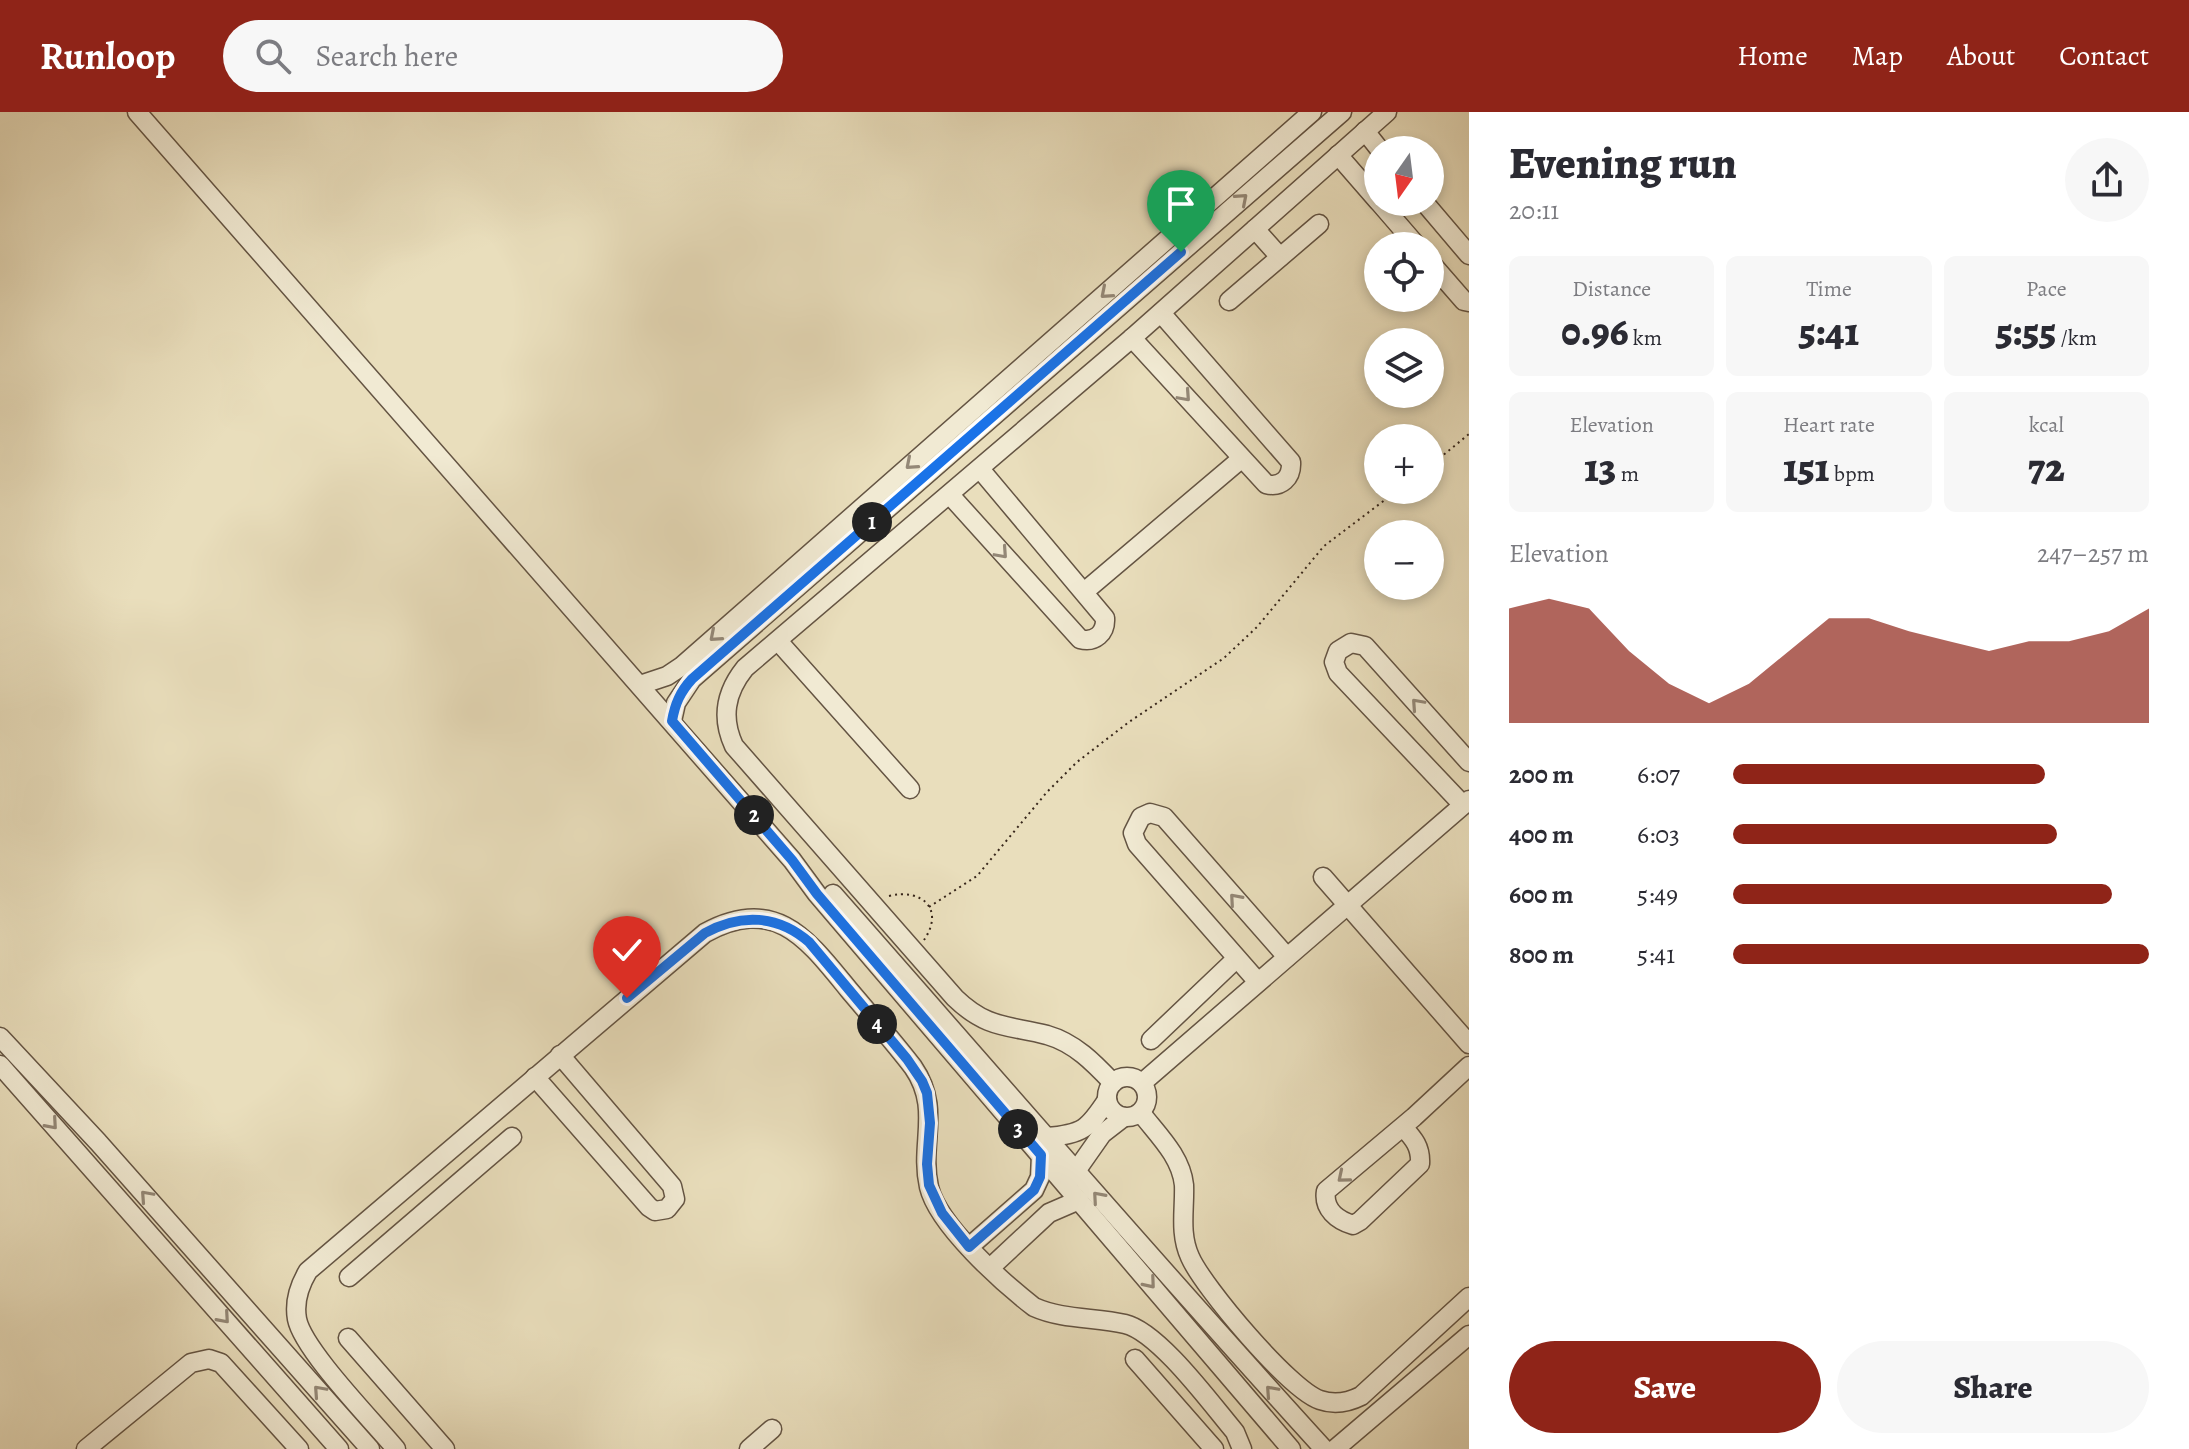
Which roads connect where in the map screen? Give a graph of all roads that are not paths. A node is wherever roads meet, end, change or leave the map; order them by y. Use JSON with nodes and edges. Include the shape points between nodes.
{"nodes":[{"id":1,"x":137,"y":112,"type":"edge"},
{"id":2,"x":1312,"y":112,"type":"edge"},
{"id":3,"x":1342,"y":112,"type":"edge"},
{"id":4,"x":1387,"y":112,"type":"edge"},
{"id":5,"x":1365,"y":131,"type":"junction"},
{"id":6,"x":1369,"y":136,"type":"edge"},
{"id":7,"x":1338,"y":155,"type":"junction"},
{"id":8,"x":1364,"y":186,"type":"edge"},
{"id":9,"x":1390,"y":216,"type":"edge"},
{"id":10,"x":1436,"y":216,"type":"edge"},
{"id":11,"x":1319,"y":224,"type":"dead end"},
{"id":12,"x":1255,"y":229,"type":"junction"},
{"id":13,"x":1405,"y":232,"type":"edge"},
{"id":14,"x":1469,"y":255,"type":"edge"},
{"id":15,"x":1280,"y":257,"type":"junction"},
{"id":16,"x":1444,"y":278,"type":"edge"},
{"id":17,"x":1229,"y":301,"type":"dead end"},
{"id":18,"x":1469,"y":302,"type":"edge"},
{"id":19,"x":1161,"y":313,"type":"junction"},
{"id":20,"x":1132,"y":338,"type":"junction"},
{"id":21,"x":1241,"y":459,"type":"junction"},
{"id":22,"x":980,"y":469,"type":"junction"},
{"id":23,"x":950,"y":495,"type":"junction"},
{"id":24,"x":1084,"y":592,"type":"junction"},
{"id":25,"x":778,"y":641,"type":"junction"},
{"id":26,"x":640,"y":685,"type":"junction"},
{"id":27,"x":672,"y":721,"type":"junction"},
{"id":28,"x":1469,"y":762,"type":"edge"},
{"id":29,"x":910,"y":789,"type":"dead end"},
{"id":30,"x":1466,"y":803,"type":"edge"},
{"id":31,"x":792,"y":860,"type":"junction"},
{"id":32,"x":1323,"y":877,"type":"dead end"},
{"id":33,"x":1347,"y":905,"type":"junction"},
{"id":34,"x":1287,"y":957,"type":"junction"},
{"id":35,"x":1236,"y":959,"type":"junction"},
{"id":36,"x":1258,"y":982,"type":"junction"},
{"id":37,"x":0,"y":1037,"type":"edge"},
{"id":38,"x":1151,"y":1040,"type":"dead end"},
{"id":39,"x":1469,"y":1044,"type":"edge"},
{"id":40,"x":560,"y":1055,"type":"junction"},
{"id":41,"x":0,"y":1065,"type":"edge"},
{"id":42,"x":1469,"y":1066,"type":"edge"},
{"id":43,"x":535,"y":1077,"type":"junction"},
{"id":44,"x":1142,"y":1083,"type":"junction"},
{"id":45,"x":1110,"y":1091,"type":"junction"},
{"id":46,"x":1132,"y":1115,"type":"junction"},
{"id":47,"x":1403,"y":1127,"type":"junction"},
{"id":48,"x":512,"y":1137,"type":"dead end"},
{"id":49,"x":1047,"y":1137,"type":"junction"},
{"id":50,"x":1041,"y":1155,"type":"junction"},
{"id":51,"x":1071,"y":1178,"type":"junction"},
{"id":52,"x":407,"y":1185,"type":"junction"},
{"id":53,"x":1079,"y":1200,"type":"junction"},
{"id":54,"x":428,"y":1209,"type":"junction"},
{"id":55,"x":969,"y":1247,"type":"junction"},
{"id":56,"x":990,"y":1268,"type":"junction"},
{"id":57,"x":349,"y":1277,"type":"dead end"},
{"id":58,"x":1469,"y":1297,"type":"edge"},
{"id":59,"x":1469,"y":1335,"type":"edge"},
{"id":60,"x":348,"y":1338,"type":"dead end"},
{"id":61,"x":1135,"y":1359,"type":"dead end"},
{"id":62,"x":398,"y":1395,"type":"junction"},
{"id":63,"x":1208,"y":1399,"type":"junction"},
{"id":64,"x":369,"y":1417,"type":"junction"},
{"id":65,"x":1185,"y":1417,"type":"junction"},
{"id":66,"x":772,"y":1429,"type":"dead end"},
{"id":67,"x":86,"y":1449,"type":"edge"},
{"id":68,"x":299,"y":1449,"type":"edge"},
{"id":69,"x":339,"y":1449,"type":"edge"},
{"id":70,"x":370,"y":1449,"type":"edge"},
{"id":71,"x":396,"y":1449,"type":"edge"},
{"id":72,"x":445,"y":1449,"type":"edge"},
{"id":73,"x":749,"y":1449,"type":"edge"},
{"id":74,"x":1214,"y":1449,"type":"edge"},
{"id":75,"x":1242,"y":1449,"type":"edge"},
{"id":76,"x":1291,"y":1449,"type":"edge"},
{"id":77,"x":1324,"y":1449,"type":"edge"},
{"id":78,"x":1335,"y":1449,"type":"edge"}],
"edges":[{"from":1,"to":26,"type":"street"},
{"from":2,"to":26,"type":"street","one_way":true,"via":[[682,666]]},
{"from":27,"to":3,"type":"street","one_way":true,"via":[[680,694],[692,679]]},
{"from":4,"to":5,"type":"street"},
{"from":5,"to":6,"type":"street"},
{"from":5,"to":7,"type":"street"},
{"from":7,"to":8,"type":"street"},
{"from":7,"to":12,"type":"street"},
{"from":9,"to":13,"type":"street"},
{"from":10,"to":14,"type":"street"},
{"from":11,"to":15,"type":"street"},
{"from":12,"to":15,"type":"street"},
{"from":12,"to":19,"type":"street"},
{"from":15,"to":17,"type":"street"},
{"from":16,"to":18,"type":"street"},
{"from":19,"to":20,"type":"street"},
{"from":19,"to":21,"type":"street","via":[[1291,462],[1291,472],[1281,483],[1266,484]]},
{"from":20,"to":21,"type":"street","one_way":true},
{"from":20,"to":22,"type":"street"},
{"from":21,"to":24,"type":"street"},
{"from":22,"to":23,"type":"street"},
{"from":22,"to":24,"type":"street"},
{"from":23,"to":24,"type":"street","one_way":true,"via":[[1080,639],[1090,640],[1103,632],[1105,618]]},
{"from":23,"to":25,"type":"street"},
{"from":25,"to":29,"type":"street"},
{"from":25,"to":45,"type":"street","via":[[736,679],[726,706],[728,733],[743,758],[955,998],[977,1016],[1005,1028],[1061,1041],[1089,1059]]},
{"from":26,"to":27,"type":"street"},
{"from":27,"to":31,"type":"street"},
{"from":28,"to":30,"type":"street","one_way":true,"via":[[1365,646],[1351,643],[1338,651],[1338,673]]},
{"from":30,"to":33,"type":"street"},
{"from":31,"to":49,"type":"street","via":[[826,886]]},
{"from":31,"to":50,"type":"street"},
{"from":32,"to":33,"type":"street"},
{"from":33,"to":34,"type":"street"},
{"from":33,"to":39,"type":"street"},
{"from":34,"to":35,"type":"street","one_way":true,"via":[[1164,817],[1141,817],[1134,827],[1137,844]]},
{"from":34,"to":36,"type":"street"},
{"from":35,"to":36,"type":"street"},
{"from":35,"to":38,"type":"street"},
{"from":36,"to":44,"type":"street"},
{"from":70,"to":37,"type":"street","one_way":true},
{"from":40,"to":43,"type":"street"},
{"from":40,"to":43,"type":"street","via":[[672,1186],[675,1199],[667,1209],[649,1207]]},
{"from":40,"to":55,"type":"street","via":[[705,933],[745,919],[786,926],[809,942],[918,1074],[928,1104],[929,1185],[942,1213]]},
{"from":41,"to":69,"type":"street","one_way":true},
{"from":42,"to":47,"type":"street"},
{"from":43,"to":52,"type":"street"},
{"from":44,"to":45,"type":"street","via":[[1124,1077]]},
{"from":44,"to":46,"type":"street","via":[[1147,1100]]},
{"from":45,"to":46,"type":"street","via":[[1113,1111]]},
{"from":45,"to":49,"type":"street","via":[[1087,1128]]},
{"from":46,"to":51,"type":"street","via":[[1102,1134]]},
{"from":46,"to":58,"type":"street","via":[[1169,1148],[1178,1165],[1190,1257],[1275,1364],[1319,1400],[1340,1403],[1361,1396]]},
{"from":47,"to":47,"type":"street","one_way":true,"via":[[1326,1191],[1324,1200],[1341,1221],[1360,1221],[1420,1164],[1416,1141]]},
{"from":48,"to":54,"type":"street"},
{"from":49,"to":51,"type":"street"},
{"from":50,"to":51,"type":"street"},
{"from":50,"to":55,"type":"street","via":[[1034,1190]]},
{"from":51,"to":53,"type":"street"},
{"from":77,"to":51,"type":"street","one_way":true},
{"from":52,"to":54,"type":"street"},
{"from":52,"to":64,"type":"street","via":[[315,1263],[297,1299],[304,1339]]},
{"from":53,"to":56,"type":"street","via":[[1049,1213]]},
{"from":53,"to":76,"type":"street","one_way":true},
{"from":54,"to":57,"type":"street"},
{"from":55,"to":56,"type":"street"},
{"from":56,"to":63,"type":"street","via":[[1046,1312],[1139,1330]]},
{"from":59,"to":78,"type":"street"},
{"from":60,"to":62,"type":"street"},
{"from":61,"to":65,"type":"street"},
{"from":62,"to":64,"type":"street"},
{"from":62,"to":72,"type":"street"},
{"from":63,"to":65,"type":"street"},
{"from":63,"to":75,"type":"street"},
{"from":64,"to":71,"type":"street"},
{"from":65,"to":74,"type":"street"},
{"from":66,"to":73,"type":"street"},
{"from":67,"to":68,"type":"street","via":[[191,1363],[209,1359],[226,1367]]}]}
